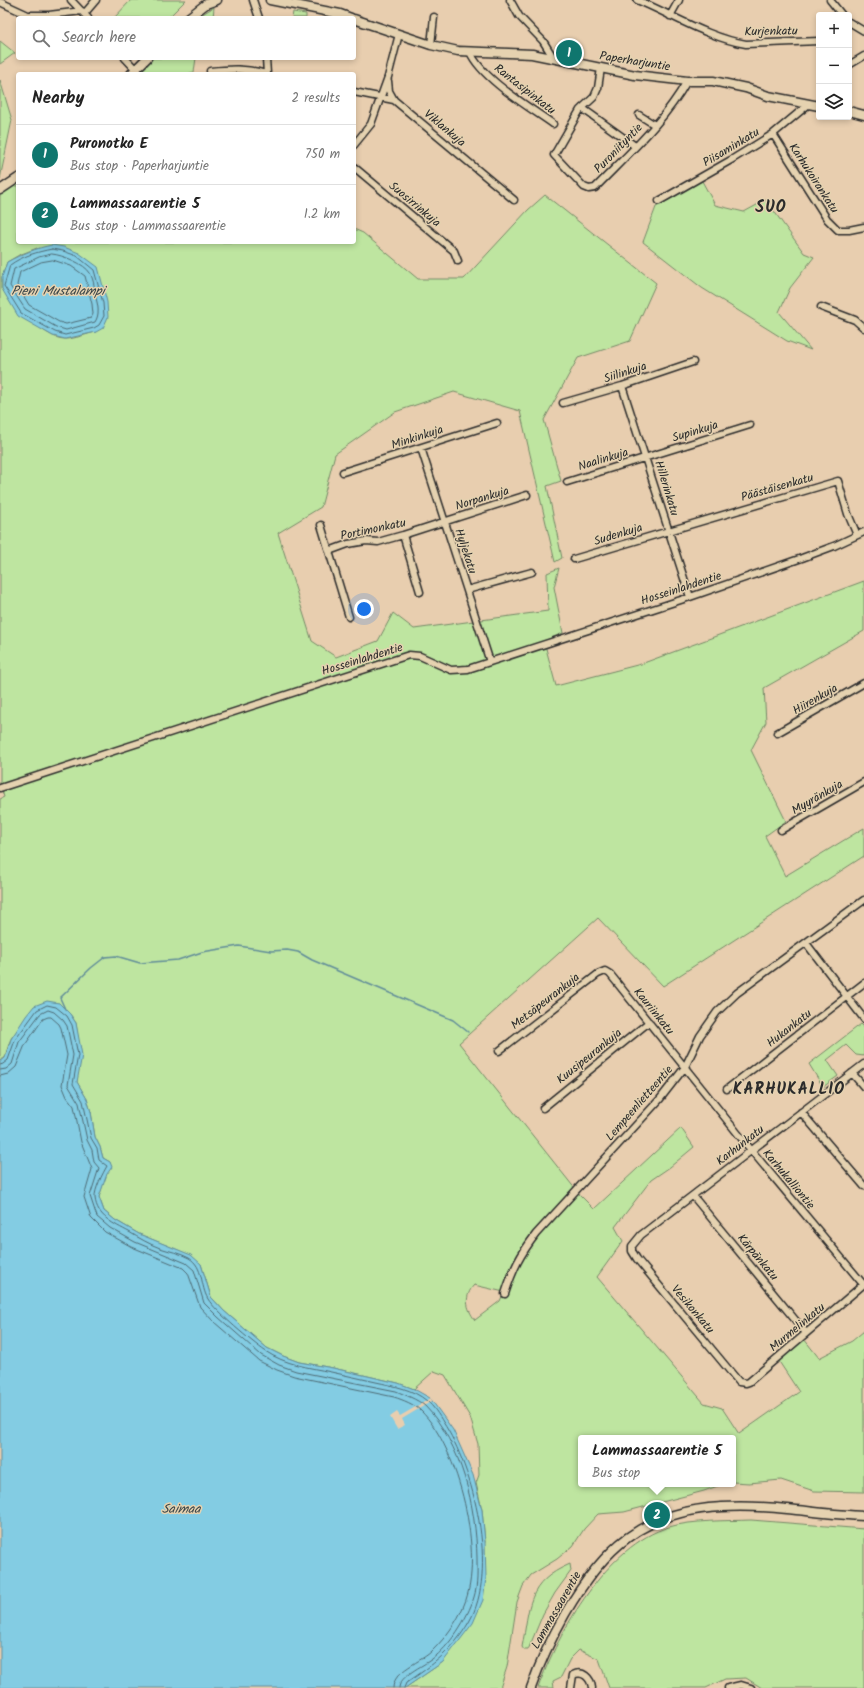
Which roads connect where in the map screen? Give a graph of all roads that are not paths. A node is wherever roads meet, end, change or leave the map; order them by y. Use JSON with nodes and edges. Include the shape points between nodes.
{"nodes":[{"id":1,"x":71,"y":0,"type":"edge"},
{"id":2,"x":96,"y":0,"type":"edge"},
{"id":3,"x":217,"y":0,"type":"edge"},
{"id":4,"x":252,"y":0,"type":"edge"},
{"id":5,"x":270,"y":0,"type":"edge"},
{"id":6,"x":510,"y":0,"type":"edge"},
{"id":7,"x":637,"y":0,"type":"edge"},
{"id":8,"x":679,"y":0,"type":"edge"},
{"id":9,"x":830,"y":0,"type":"edge"},
{"id":10,"x":0,"y":2,"type":"edge"},
{"id":11,"x":840,"y":12,"type":"edge"},
{"id":12,"x":84,"y":15,"type":"edge"},
{"id":13,"x":191,"y":16,"type":"edge"},
{"id":14,"x":258,"y":16,"type":"edge"},
{"id":15,"x":346,"y":16,"type":"edge"},
{"id":16,"x":670,"y":16,"type":"junction"},
{"id":17,"x":434,"y":17,"type":"dead end"},
{"id":18,"x":356,"y":19,"type":"edge"},
{"id":19,"x":852,"y":24,"type":"edge"},
{"id":20,"x":864,"y":31,"type":"edge"},
{"id":21,"x":398,"y":34,"type":"junction"},
{"id":22,"x":816,"y":41,"type":"edge"},
{"id":23,"x":431,"y":44,"type":"junction"},
{"id":24,"x":470,"y":52,"type":"junction"},
{"id":25,"x":864,"y":56,"type":"edge"},
{"id":26,"x":553,"y":57,"type":"junction"},
{"id":27,"x":127,"y":60,"type":"edge"},
{"id":28,"x":145,"y":60,"type":"edge"},
{"id":29,"x":266,"y":60,"type":"edge"},
{"id":30,"x":852,"y":63,"type":"edge"},
{"id":31,"x":601,"y":68,"type":"junction"},
{"id":32,"x":210,"y":71,"type":"dead end"},
{"id":33,"x":136,"y":72,"type":"edge"},
{"id":34,"x":260,"y":72,"type":"edge"},
{"id":35,"x":266,"y":72,"type":"edge"},
{"id":36,"x":388,"y":77,"type":"junction"},
{"id":37,"x":687,"y":81,"type":"junction"},
{"id":38,"x":356,"y":92,"type":"edge"},
{"id":39,"x":380,"y":97,"type":"junction"},
{"id":40,"x":394,"y":100,"type":"junction"},
{"id":41,"x":809,"y":104,"type":"junction"},
{"id":42,"x":816,"y":105,"type":"edge"},
{"id":43,"x":582,"y":108,"type":"junction"},
{"id":44,"x":852,"y":112,"type":"edge"},
{"id":45,"x":639,"y":115,"type":"dead end"},
{"id":46,"x":864,"y":115,"type":"edge"},
{"id":47,"x":553,"y":124,"type":"dead end"},
{"id":48,"x":655,"y":125,"type":"junction"},
{"id":49,"x":773,"y":134,"type":"junction"},
{"id":50,"x":356,"y":143,"type":"edge"},
{"id":51,"x":635,"y":146,"type":"junction"},
{"id":52,"x":356,"y":169,"type":"edge"},
{"id":53,"x":16,"y":179,"type":"edge"},
{"id":54,"x":0,"y":190,"type":"edge"},
{"id":55,"x":514,"y":200,"type":"dead end"},
{"id":56,"x":659,"y":201,"type":"dead end"},
{"id":57,"x":864,"y":228,"type":"edge"},
{"id":58,"x":458,"y":261,"type":"dead end"},
{"id":59,"x":821,"y":307,"type":"dead end"},
{"id":60,"x":864,"y":328,"type":"edge"},
{"id":61,"x":693,"y":362,"type":"dead end"},
{"id":62,"x":622,"y":386,"type":"junction"},
{"id":63,"x":563,"y":402,"type":"dead end"},
{"id":64,"x":497,"y":423,"type":"dead end"},
{"id":65,"x":750,"y":425,"type":"dead end"},
{"id":66,"x":422,"y":448,"type":"junction"},
{"id":67,"x":646,"y":458,"type":"junction"},
{"id":68,"x":343,"y":472,"type":"dead end"},
{"id":69,"x":567,"y":482,"type":"dead end"},
{"id":70,"x":527,"y":495,"type":"dead end"},
{"id":71,"x":444,"y":521,"type":"junction"},
{"id":72,"x":321,"y":525,"type":"dead end"},
{"id":73,"x":668,"y":531,"type":"junction"},
{"id":74,"x":864,"y":532,"type":"edge"},
{"id":75,"x":403,"y":535,"type":"junction"},
{"id":76,"x":857,"y":535,"type":"junction"},
{"id":77,"x":329,"y":551,"type":"junction"},
{"id":78,"x":574,"y":559,"type":"dead end"},
{"id":79,"x":532,"y":572,"type":"dead end"},
{"id":80,"x":467,"y":590,"type":"junction"},
{"id":81,"x":420,"y":592,"type":"dead end"},
{"id":82,"x":690,"y":597,"type":"junction"},
{"id":83,"x":349,"y":617,"type":"dead end"},
{"id":84,"x":490,"y":662,"type":"junction"},
{"id":85,"x":864,"y":683,"type":"edge"},
{"id":86,"x":777,"y":733,"type":"dead end"},
{"id":87,"x":864,"y":782,"type":"edge"},
{"id":88,"x":0,"y":788,"type":"edge"},
{"id":89,"x":781,"y":830,"type":"dead end"},
{"id":90,"x":863,"y":903,"type":"edge"},
{"id":91,"x":806,"y":943,"type":"junction"},
{"id":92,"x":605,"y":971,"type":"joint"},
{"id":93,"x":864,"y":983,"type":"edge"},
{"id":94,"x":847,"y":996,"type":"junction"},
{"id":95,"x":864,"y":1019,"type":"edge"},
{"id":96,"x":648,"y":1022,"type":"junction"},
{"id":97,"x":499,"y":1051,"type":"dead end"},
{"id":98,"x":864,"y":1064,"type":"edge"},
{"id":99,"x":685,"y":1067,"type":"junction"},
{"id":100,"x":852,"y":1073,"type":"junction"},
{"id":101,"x":864,"y":1087,"type":"edge"},
{"id":102,"x":727,"y":1089,"type":"dead end"},
{"id":103,"x":543,"y":1108,"type":"dead end"},
{"id":104,"x":802,"y":1112,"type":"junction"},
{"id":105,"x":751,"y":1150,"type":"junction"},
{"id":106,"x":864,"y":1186,"type":"edge"},
{"id":107,"x":693,"y":1196,"type":"junction"},
{"id":108,"x":632,"y":1246,"type":"joint"},
{"id":109,"x":864,"y":1284,"type":"edge"},
{"id":110,"x":505,"y":1294,"type":"dead end"},
{"id":111,"x":806,"y":1333,"type":"junction"},
{"id":112,"x":742,"y":1384,"type":"joint"},
{"id":113,"x":864,"y":1516,"type":"edge"},
{"id":114,"x":531,"y":1688,"type":"edge"},
{"id":115,"x":571,"y":1688,"type":"edge"},
{"id":116,"x":592,"y":1688,"type":"edge"},
{"id":117,"x":728,"y":1688,"type":"edge"},
{"id":118,"x":751,"y":1688,"type":"edge"}],
"edges":[{"from":1,"to":12,"type":"street"},
{"from":2,"to":12,"type":"street"},
{"from":3,"to":13,"type":"street","via":[[206,4]]},
{"from":4,"to":14,"type":"street"},
{"from":5,"to":15,"type":"street","name":"Paperharjuntie"},
{"from":6,"to":26,"type":"street","via":[[518,16],[543,41]]},
{"from":7,"to":16,"type":"street","name":"Kurjenkatu"},
{"from":8,"to":16,"type":"street"},
{"from":9,"to":11,"type":"street"},
{"from":10,"to":12,"type":"street","via":[[28,15]]},
{"from":16,"to":22,"type":"street","name":"Kurjenkatu","via":[[734,42],[746,44]]},
{"from":17,"to":23,"type":"street"},
{"from":18,"to":21,"type":"street","name":"Paperharjuntie"},
{"from":19,"to":20,"type":"street"},
{"from":21,"to":23,"type":"street","name":"Paperharjuntie"},
{"from":21,"to":36,"type":"street"},
{"from":23,"to":24,"type":"street","name":"Paperharjuntie"},
{"from":24,"to":26,"type":"street","name":"Paperharjuntie"},
{"from":24,"to":47,"type":"street","name":"Rantasipinkatu","via":[[473,59],[493,80]]},
{"from":25,"to":30,"type":"street"},
{"from":26,"to":31,"type":"street","name":"Paperharjuntie"},
{"from":27,"to":33,"type":"street"},
{"from":28,"to":33,"type":"street"},
{"from":29,"to":35,"type":"street"},
{"from":31,"to":37,"type":"street","name":"Paperharjuntie"},
{"from":31,"to":43,"type":"street","via":[[594,97]]},
{"from":32,"to":34,"type":"street","via":[[240,69]]},
{"from":36,"to":39,"type":"street"},
{"from":36,"to":40,"type":"street","via":[[388,86]]},
{"from":37,"to":41,"type":"street","name":"Paperharjuntie","via":[[713,81]]},
{"from":37,"to":48,"type":"street","name":"Puroniityntie"},
{"from":38,"to":39,"type":"street","name":"Viklankuja"},
{"from":39,"to":40,"type":"street","name":"Viklankuja"},
{"from":39,"to":50,"type":"street","via":[[371,124]]},
{"from":40,"to":55,"type":"street","name":"Viklankuja"},
{"from":41,"to":42,"type":"street","name":"Paperharjuntie"},
{"from":41,"to":49,"type":"street","name":"Piisaminkatu"},
{"from":43,"to":51,"type":"street"},
{"from":43,"to":51,"type":"street","name":"Puroniityntie","via":[[555,152],[555,158],[584,187],[595,188]]},
{"from":44,"to":46,"type":"street"},
{"from":45,"to":48,"type":"street"},
{"from":48,"to":51,"type":"street","name":"Puroniityntie"},
{"from":49,"to":56,"type":"street","name":"Piisaminkatu"},
{"from":49,"to":57,"type":"street","name":"Karhukoirankatu","via":[[827,219],[838,230]]},
{"from":52,"to":58,"type":"street","name":"Suosirrinkuja","via":[[454,250]]},
{"from":53,"to":54,"type":"street"},
{"from":59,"to":60,"type":"street","via":[[855,320]]},
{"from":61,"to":62,"type":"street","name":"Siilinkuja"},
{"from":62,"to":63,"type":"street","name":"Siilinkuja"},
{"from":62,"to":67,"type":"street","name":"Hillerinkatu"},
{"from":64,"to":66,"type":"street","name":"Minkinkuja"},
{"from":65,"to":67,"type":"street","name":"Supinkuja"},
{"from":66,"to":68,"type":"street","name":"Minkinkuja"},
{"from":66,"to":71,"type":"street","name":"Hyljekatu"},
{"from":67,"to":69,"type":"street","name":"Naalinkuja"},
{"from":67,"to":73,"type":"street","name":"Hillerinkatu"},
{"from":70,"to":71,"type":"street","name":"Norpankuja"},
{"from":71,"to":75,"type":"street","name":"Portimonkatu"},
{"from":71,"to":80,"type":"street","name":"Hyljekatu"},
{"from":72,"to":77,"type":"street"},
{"from":73,"to":76,"type":"street","name":"Päästäisenkatu","via":[[838,481]]},
{"from":73,"to":78,"type":"street","name":"Sudenkuja"},
{"from":73,"to":82,"type":"street","name":"Hillerinkatu"},
{"from":74,"to":76,"type":"street","name":"Hosseinlahdentie"},
{"from":75,"to":77,"type":"street","name":"Portimonkatu","via":[[378,542],[348,544]]},
{"from":75,"to":81,"type":"street"},
{"from":76,"to":82,"type":"street","name":"Hosseinlahdentie","via":[[821,551]]},
{"from":77,"to":83,"type":"street"},
{"from":79,"to":80,"type":"street"},
{"from":80,"to":84,"type":"street","name":"Hyljekatu"},
{"from":82,"to":84,"type":"street","name":"Hosseinlahdentie"},
{"from":84,"to":88,"type":"street","name":"Hosseinlahdentie","via":[[468,669],[451,670],[420,656],[409,655]]},
{"from":85,"to":86,"type":"street","name":"Hiirenkuja"},
{"from":87,"to":89,"type":"street","name":"Myyränkuja"},
{"from":90,"to":91,"type":"street","name":"Lempeenlietteentie"},
{"from":91,"to":94,"type":"street"},
{"from":91,"to":99,"type":"street","name":"Lempeenlietteentie","via":[[737,993],[717,1012],[700,1036]]},
{"from":92,"to":96,"type":"street","name":"Kauriinkatu"},
{"from":92,"to":97,"type":"street","name":"Metsäpeurankuja"},
{"from":93,"to":94,"type":"street","name":"Hukankatu"},
{"from":94,"to":95,"type":"street"},
{"from":94,"to":102,"type":"street","name":"Hukankatu"},
{"from":96,"to":99,"type":"street","name":"Kauriinkatu"},
{"from":96,"to":103,"type":"street","name":"Kuusipeurankuja"},
{"from":98,"to":100,"type":"street","name":"Karhunkatu"},
{"from":99,"to":105,"type":"street","name":"Karhukalliontie"},
{"from":99,"to":110,"type":"street","name":"Lempeenlietteentie","via":[[660,1099],[523,1250]]},
{"from":100,"to":101,"type":"street"},
{"from":100,"to":104,"type":"street","name":"Karhunkatu"},
{"from":104,"to":105,"type":"street","name":"Karhunkatu"},
{"from":104,"to":106,"type":"street"},
{"from":105,"to":107,"type":"street","name":"Karhunkatu"},
{"from":105,"to":109,"type":"street","name":"Karhukalliontie"},
{"from":107,"to":108,"type":"street","name":"Karhunkatu","via":[[641,1235]]},
{"from":107,"to":111,"type":"street","name":"Kärpänkatu"},
{"from":108,"to":112,"type":"street","name":"Vesikonkatu","via":[[637,1259]]},
{"from":109,"to":111,"type":"street","name":"Murmelinkatu"},
{"from":111,"to":112,"type":"street","name":"Murmelinkatu","via":[[749,1382]]},
{"from":113,"to":114,"type":"street","name":"Lammassaarentie","via":[[723,1507],[685,1511],[640,1528],[610,1552],[584,1583],[548,1646]]},
{"from":115,"to":116,"type":"street","via":[[573,1675],[582,1673],[588,1677]]},
{"from":117,"to":118,"type":"street","via":[[741,1685]]}]}
